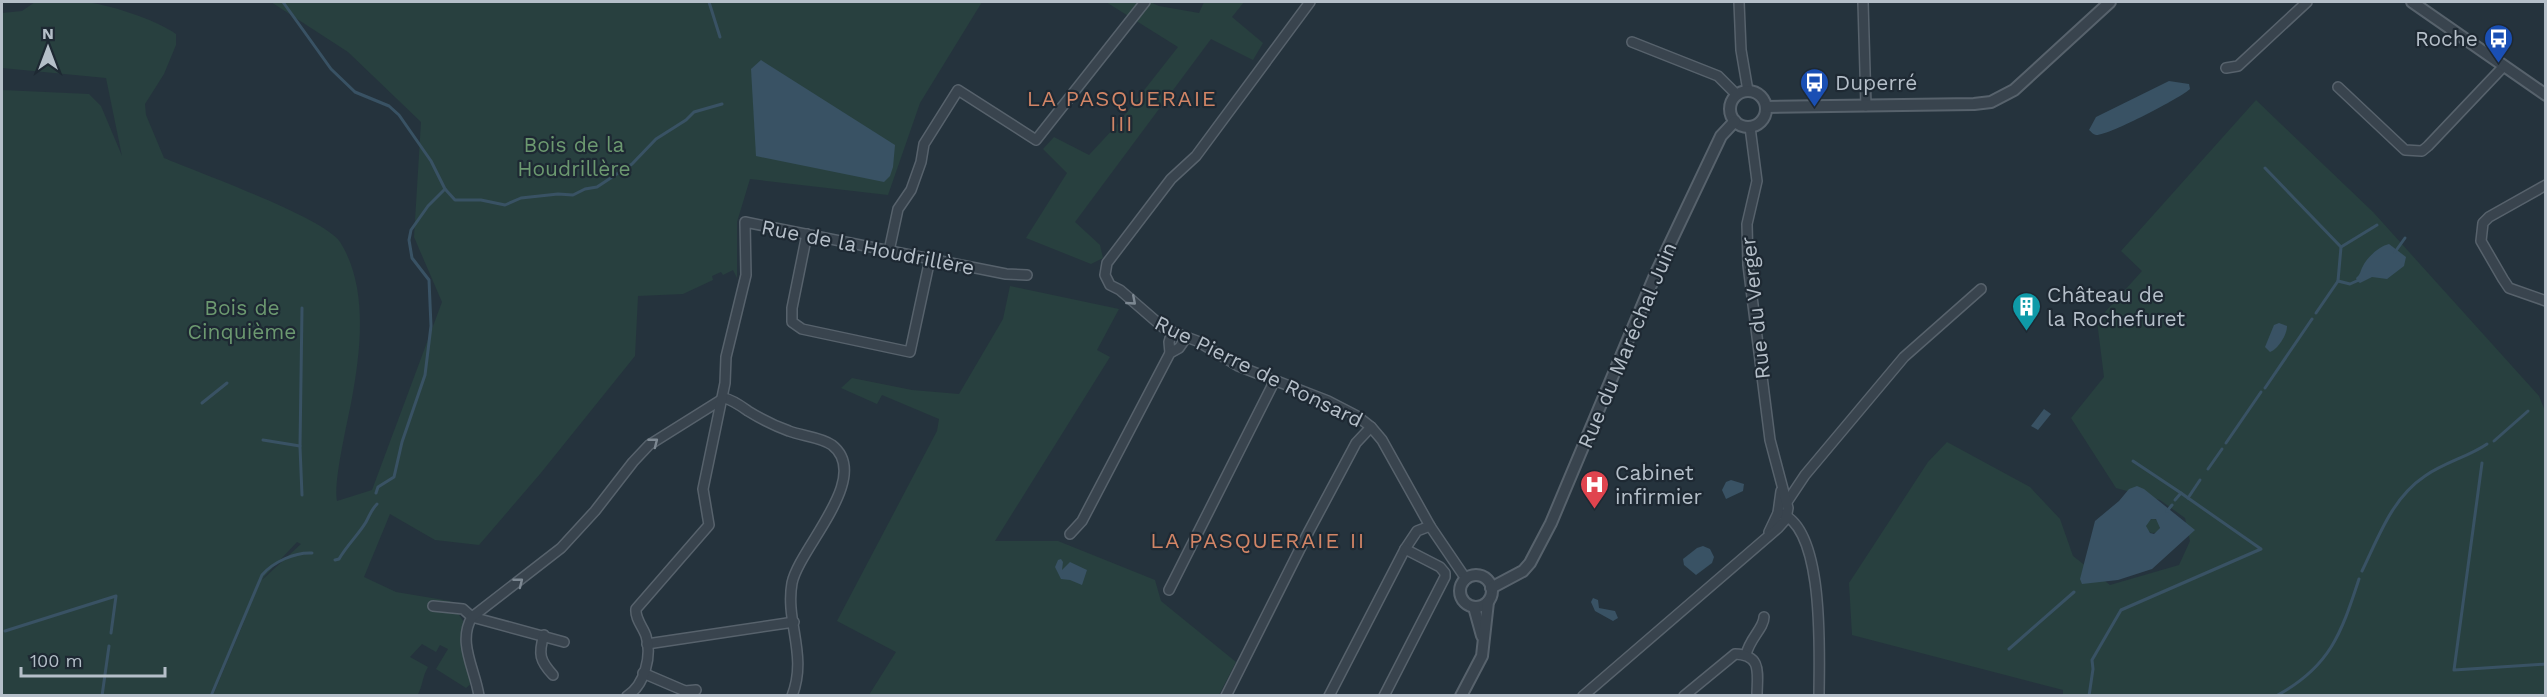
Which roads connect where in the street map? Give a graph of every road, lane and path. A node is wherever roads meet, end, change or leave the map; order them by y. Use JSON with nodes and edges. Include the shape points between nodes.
{"nodes":[{"id":1,"x":1145,"y":2,"type":"edge"},
{"id":2,"x":1310,"y":2,"type":"edge"},
{"id":3,"x":1739,"y":2,"type":"edge"},
{"id":4,"x":1863,"y":2,"type":"edge"},
{"id":5,"x":2110,"y":2,"type":"edge"},
{"id":6,"x":2307,"y":2,"type":"edge"},
{"id":7,"x":2412,"y":2,"type":"edge"},
{"id":8,"x":1632,"y":42,"type":"dead end"},
{"id":9,"x":2504,"y":66,"type":"junction"},
{"id":10,"x":2226,"y":68,"type":"dead end"},
{"id":11,"x":2338,"y":87,"type":"dead end"},
{"id":12,"x":1748,"y":91,"type":"junction"},
{"id":13,"x":1737,"y":95,"type":"junction"},
{"id":14,"x":2546,"y":95,"type":"edge"},
{"id":15,"x":1866,"y":106,"type":"junction"},
{"id":16,"x":1766,"y":107,"type":"junction"},
{"id":17,"x":1735,"y":121,"type":"junction"},
{"id":18,"x":1750,"y":127,"type":"junction"},
{"id":19,"x":2546,"y":185,"type":"edge"},
{"id":20,"x":807,"y":234,"type":"junction"},
{"id":21,"x":889,"y":251,"type":"junction"},
{"id":22,"x":930,"y":259,"type":"junction"},
{"id":23,"x":1027,"y":275,"type":"dead end"},
{"id":24,"x":1981,"y":289,"type":"dead end"},
{"id":25,"x":2546,"y":301,"type":"edge"},
{"id":26,"x":1172,"y":332,"type":"junction"},
{"id":27,"x":1186,"y":338,"type":"junction"},
{"id":28,"x":1170,"y":353,"type":"junction"},
{"id":29,"x":1275,"y":380,"type":"junction"},
{"id":30,"x":721,"y":399,"type":"junction"},
{"id":31,"x":1371,"y":427,"type":"junction"},
{"id":32,"x":1799,"y":484,"type":"junction"},
{"id":33,"x":1781,"y":489,"type":"junction"},
{"id":34,"x":1787,"y":502,"type":"junction"},
{"id":35,"x":1783,"y":515,"type":"junction"},
{"id":36,"x":1430,"y":526,"type":"junction"},
{"id":37,"x":1070,"y":534,"type":"dead end"},
{"id":38,"x":1405,"y":549,"type":"junction"},
{"id":39,"x":1466,"y":579,"type":"junction"},
{"id":40,"x":1491,"y":588,"type":"junction"},
{"id":41,"x":1169,"y":590,"type":"dead end"},
{"id":42,"x":1488,"y":602,"type":"junction"},
{"id":43,"x":433,"y":606,"type":"dead end"},
{"id":44,"x":1474,"y":607,"type":"junction"},
{"id":45,"x":472,"y":617,"type":"junction"},
{"id":46,"x":1764,"y":617,"type":"dead end"},
{"id":47,"x":794,"y":622,"type":"junction"},
{"id":48,"x":544,"y":635,"type":"junction"},
{"id":49,"x":564,"y":642,"type":"dead end"},
{"id":50,"x":647,"y":644,"type":"junction"},
{"id":51,"x":1484,"y":648,"type":"junction"},
{"id":52,"x":1746,"y":655,"type":"junction"},
{"id":53,"x":643,"y":674,"type":"junction"},
{"id":54,"x":553,"y":675,"type":"dead end"},
{"id":55,"x":696,"y":690,"type":"dead end"},
{"id":56,"x":479,"y":696,"type":"edge"},
{"id":57,"x":627,"y":696,"type":"edge"},
{"id":58,"x":792,"y":696,"type":"edge"},
{"id":59,"x":1226,"y":696,"type":"edge"},
{"id":60,"x":1329,"y":696,"type":"edge"},
{"id":61,"x":1384,"y":696,"type":"edge"},
{"id":62,"x":1461,"y":696,"type":"edge"},
{"id":63,"x":1583,"y":696,"type":"edge"},
{"id":64,"x":1684,"y":696,"type":"edge"},
{"id":65,"x":1757,"y":696,"type":"edge"},
{"id":66,"x":1819,"y":696,"type":"edge"}],
"edges":[{"from":1,"to":21,"type":"street","via":[[1036,140],[958,90],[924,144],[910,190],[898,209]]},
{"from":2,"to":26,"type":"street","name":"Rue Pierre de Ronsard","one_way":true,"via":[[1196,156],[1171,178],[1107,263],[1110,285]]},
{"from":3,"to":12,"type":"street"},
{"from":4,"to":15,"type":"street"},
{"from":5,"to":15,"type":"street","via":[[2014,90],[1991,102]]},
{"from":6,"to":10,"type":"street","via":[[2238,66]]},
{"from":7,"to":9,"type":"street"},
{"from":8,"to":13,"type":"street","via":[[1718,76]]},
{"from":9,"to":11,"type":"street","via":[[2428,146],[2418,151],[2405,150]]},
{"from":9,"to":14,"type":"street"},
{"from":12,"to":13,"type":"street"},
{"from":12,"to":16,"type":"street","via":[[1761,96]]},
{"from":13,"to":17,"type":"street","via":[[1730,109]]},
{"from":15,"to":16,"type":"street"},
{"from":16,"to":18,"type":"street","via":[[1763,118]]},
{"from":17,"to":18,"type":"street"},
{"from":17,"to":40,"type":"street","name":"Rue du Maréchal Juin","via":[[1721,136],[1661,262],[1566,490],[1530,563],[1517,576]]},
{"from":18,"to":33,"type":"street","name":"Rue du Verger","via":[[1757,181],[1747,224],[1748,265],[1770,440]]},
{"from":19,"to":25,"type":"street","via":[[2489,217],[2483,223],[2481,235],[2509,288]]},
{"from":20,"to":21,"type":"street","name":"Rue de la Houdrillère"},
{"from":20,"to":22,"type":"street","via":[[792,322],[802,329],[910,352]]},
{"from":20,"to":30,"type":"street","name":"Rue de la Houdrillère","via":[[745,222],[746,275],[726,357]]},
{"from":21,"to":22,"type":"street","name":"Rue de la Houdrillère"},
{"from":22,"to":23,"type":"street","name":"Rue de la Houdrillère"},
{"from":24,"to":32,"type":"street","via":[[1905,357]]},
{"from":26,"to":27,"type":"street","name":"Rue Pierre de Ronsard"},
{"from":26,"to":28,"type":"street"},
{"from":27,"to":28,"type":"street"},
{"from":27,"to":29,"type":"street","name":"Rue Pierre de Ronsard","via":[[1197,340],[1238,366]]},
{"from":28,"to":37,"type":"street","via":[[1082,521]]},
{"from":29,"to":31,"type":"street","name":"Rue Pierre de Ronsard","via":[[1328,401]]},
{"from":29,"to":41,"type":"street"},
{"from":45,"to":30,"type":"street","one_way":true,"via":[[561,548],[650,445]]},
{"from":30,"to":47,"type":"street","via":[[729,399],[776,425],[830,444],[843,459],[842,486],[793,578]]},
{"from":30,"to":50,"type":"street","via":[[703,489],[709,525],[639,603],[635,613]]},
{"from":31,"to":36,"type":"street","name":"Rue Pierre de Ronsard"},
{"from":31,"to":59,"type":"street","via":[[1356,443],[1340,472]]},
{"from":32,"to":33,"type":"street"},
{"from":32,"to":34,"type":"street"},
{"from":33,"to":34,"type":"street","name":"Rue du Verger"},
{"from":33,"to":35,"type":"street","name":"Rue du Verger"},
{"from":34,"to":35,"type":"street","name":"Rue du Verger"},
{"from":35,"to":63,"type":"street","via":[[1779,528]]},
{"from":35,"to":66,"type":"street","via":[[1803,539],[1813,572],[1818,607]]},
{"from":36,"to":38,"type":"street","via":[[1417,531]]},
{"from":36,"to":39,"type":"street","name":"Rue Pierre de Ronsard"},
{"from":38,"to":60,"type":"street"},
{"from":38,"to":61,"type":"street","via":[[1440,567],[1445,577]]},
{"from":39,"to":40,"type":"street","via":[[1482,577]]},
{"from":39,"to":44,"type":"street","via":[[1460,594],[1464,603]]},
{"from":40,"to":42,"type":"street"},
{"from":42,"to":44,"type":"street"},
{"from":42,"to":51,"type":"street"},
{"from":43,"to":45,"type":"street","via":[[463,609]]},
{"from":44,"to":51,"type":"street"},
{"from":45,"to":48,"type":"street"},
{"from":45,"to":56,"type":"street","via":[[465,641]]},
{"from":46,"to":52,"type":"street"},
{"from":47,"to":50,"type":"street"},
{"from":47,"to":58,"type":"street","via":[[799,666]]},
{"from":48,"to":49,"type":"street"},
{"from":48,"to":54,"type":"street","via":[[539,652],[542,663]]},
{"from":50,"to":53,"type":"street"},
{"from":51,"to":62,"type":"street"},
{"from":52,"to":64,"type":"street","via":[[1735,654]]},
{"from":52,"to":65,"type":"street","via":[[1753,659],[1756,668]]},
{"from":53,"to":55,"type":"street","via":[[685,690]]},
{"from":53,"to":57,"type":"street"}]}
